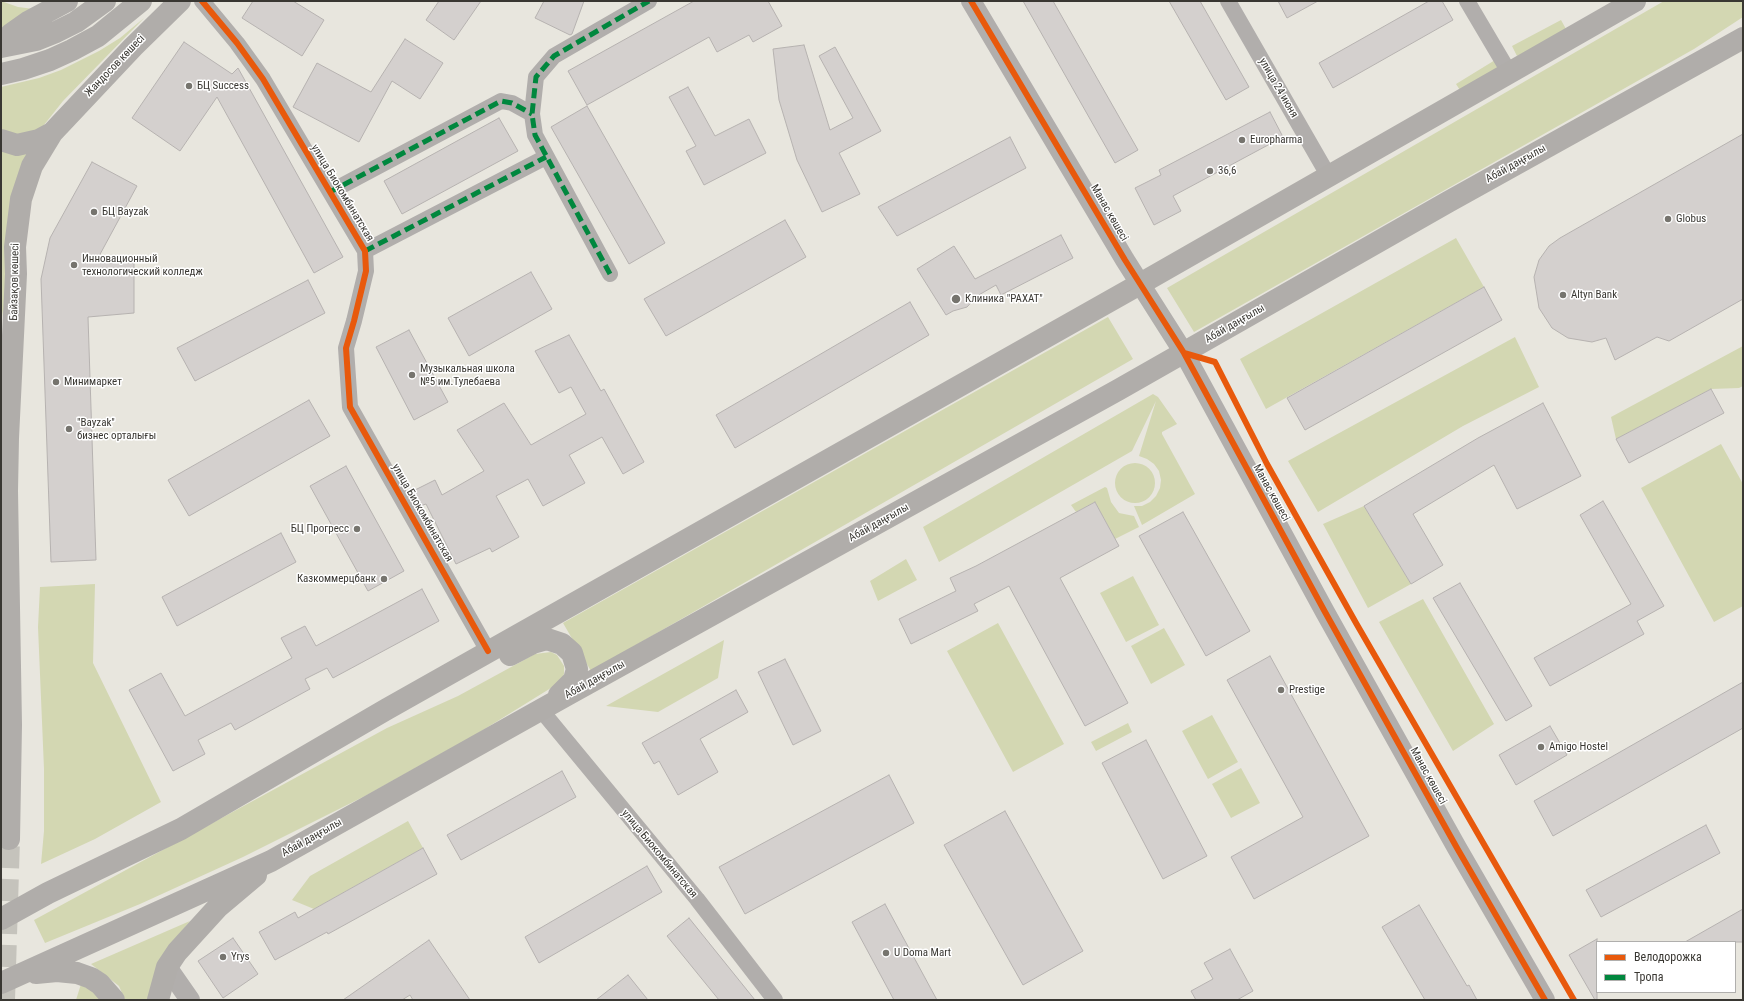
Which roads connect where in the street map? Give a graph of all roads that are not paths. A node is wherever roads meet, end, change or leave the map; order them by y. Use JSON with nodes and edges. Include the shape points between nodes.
{"nodes":[{"id":1,"x":67,"y":1,"type":"edge"},
{"id":2,"x":105,"y":1,"type":"edge"},
{"id":3,"x":141,"y":1,"type":"edge"},
{"id":4,"x":180,"y":1,"type":"edge"},
{"id":5,"x":202,"y":1,"type":"edge"},
{"id":6,"x":650,"y":1,"type":"edge"},
{"id":7,"x":970,"y":1,"type":"edge"},
{"id":8,"x":1228,"y":1,"type":"edge"},
{"id":9,"x":1467,"y":1,"type":"edge"},
{"id":10,"x":1635,"y":1,"type":"edge"},
{"id":11,"x":1743,"y":38,"type":"edge"},
{"id":12,"x":1,"y":44,"type":"edge"},
{"id":13,"x":1,"y":47,"type":"edge"},
{"id":14,"x":1509,"y":72,"type":"junction"},
{"id":15,"x":1,"y":74,"type":"edge"},
{"id":16,"x":532,"y":114,"type":"junction"},
{"id":17,"x":52,"y":133,"type":"junction"},
{"id":18,"x":1,"y":140,"type":"edge"},
{"id":19,"x":546,"y":157,"type":"junction"},
{"id":20,"x":1328,"y":176,"type":"junction"},
{"id":21,"x":330,"y":192,"type":"junction"},
{"id":22,"x":365,"y":251,"type":"junction"},
{"id":23,"x":610,"y":274,"type":"dead end"},
{"id":24,"x":1140,"y":284,"type":"junction"},
{"id":25,"x":1184,"y":353,"type":"junction"},
{"id":26,"x":1,"y":402,"type":"edge"},
{"id":27,"x":8,"y":438,"type":"junction"},
{"id":28,"x":4,"y":498,"type":"edge"},
{"id":29,"x":488,"y":651,"type":"junction"},
{"id":30,"x":387,"y":709,"type":"junction"},
{"id":31,"x":541,"y":710,"type":"junction"},
{"id":32,"x":6,"y":716,"type":"edge"},
{"id":33,"x":9,"y":839,"type":"tunnel mouth"},
{"id":34,"x":271,"y":861,"type":"junction"},
{"id":35,"x":48,"y":893,"type":"junction"},
{"id":36,"x":1,"y":905,"type":"edge"},
{"id":37,"x":1,"y":919,"type":"edge"},
{"id":38,"x":167,"y":967,"type":"junction"},
{"id":39,"x":7,"y":981,"type":"edge"},
{"id":40,"x":114,"y":1000,"type":"edge"},
{"id":41,"x":158,"y":1000,"type":"edge"},
{"id":42,"x":190,"y":1000,"type":"edge"},
{"id":43,"x":775,"y":1000,"type":"edge"},
{"id":44,"x":1546,"y":1000,"type":"edge"}],
"edges":[{"from":1,"to":12,"type":"main road","via":[[28,22],[10,34]]},
{"from":2,"to":13,"type":"main road","via":[[76,22],[56,32],[36,40]]},
{"from":3,"to":15,"type":"main road","via":[[98,36],[72,50],[50,60]]},
{"from":4,"to":17,"type":"main road","name":"Жандосов көшесі"},
{"from":5,"to":21,"type":"street","name":"улица Биокомбинатская","via":[[263,79]]},
{"from":6,"to":16,"type":"street","via":[[554,56],[536,77]]},
{"from":7,"to":24,"type":"street","name":"Манас көшесі"},
{"from":8,"to":20,"type":"street","name":"улица 24 июня"},
{"from":9,"to":14,"type":"street"},
{"from":10,"to":14,"type":"main road"},
{"from":11,"to":25,"type":"main road","name":"Абай даңғылы"},
{"from":14,"to":20,"type":"main road"},
{"from":16,"to":19,"type":"street","via":[[535,135]]},
{"from":16,"to":21,"type":"street","via":[[512,103],[501,101]]},
{"from":17,"to":18,"type":"main road","via":[[39,140],[17,145]]},
{"from":17,"to":27,"type":"main road","name":"Байзақов көшесі","via":[[40,151],[26,182],[17,221]]},
{"from":19,"to":22,"type":"street"},
{"from":19,"to":23,"type":"street"},
{"from":20,"to":24,"type":"main road"},
{"from":21,"to":22,"type":"street","name":"улица Биокомбинатская"},
{"from":22,"to":29,"type":"street","name":"улица Биокомбинатская","via":[[366,271],[346,348],[350,407]]},
{"from":24,"to":25,"type":"street","name":"Манас көшесі"},
{"from":24,"to":29,"type":"main road"},
{"from":25,"to":31,"type":"main road","name":"Абай даңғылы"},
{"from":25,"to":44,"type":"street","name":"Манас көшесі","via":[[1457,848]]},
{"from":26,"to":27,"type":"main road","name":"Байзақов көшесі"},
{"from":27,"to":28,"type":"main road","name":"Байзақов көшесі"},
{"from":28,"to":32,"type":"main road","name":"Байзақов көшесі"},
{"from":29,"to":30,"type":"main road"},
{"from":30,"to":31,"type":"main road","via":[[452,686],[533,643],[546,639],[562,644],[568,649],[577,669],[574,680]]},
{"from":30,"to":35,"type":"main road","via":[[181,829]]},
{"from":31,"to":34,"type":"main road","name":"Абай даңғылы"},
{"from":31,"to":43,"type":"street","name":"улица Биокомбинатская","via":[[697,899]]},
{"from":32,"to":33,"type":"main road","name":"Байзақов көшесі"},
{"from":34,"to":38,"type":"main road","via":[[218,907],[192,934]]},
{"from":34,"to":39,"type":"main road","name":"Абай даңғылы"},
{"from":35,"to":36,"type":"main road"},
{"from":35,"to":37,"type":"main road"},
{"from":38,"to":41,"type":"main road"},
{"from":38,"to":42,"type":"street"},
{"from":39,"to":40,"type":"main road","via":[[38,972],[77,973],[96,981]]}]}
